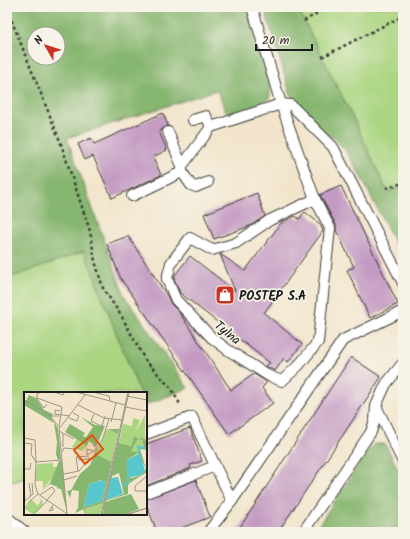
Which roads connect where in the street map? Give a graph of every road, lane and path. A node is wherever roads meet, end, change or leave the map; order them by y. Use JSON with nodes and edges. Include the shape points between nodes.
{"nodes":[{"id":1,"x":252,"y":7,"type":"edge"},
{"id":2,"x":328,"y":7,"type":"edge"},
{"id":3,"x":7,"y":9,"type":"edge"},
{"id":4,"x":403,"y":16,"type":"edge"},
{"id":5,"x":304,"y":21,"type":"dead end"},
{"id":6,"x":322,"y":57,"type":"dead end"},
{"id":7,"x":281,"y":104,"type":"junction"},
{"id":8,"x":192,"y":120,"type":"dead end"},
{"id":9,"x":211,"y":127,"type":"junction"},
{"id":10,"x":168,"y":132,"type":"dead end"},
{"id":11,"x":182,"y":169,"type":"junction"},
{"id":12,"x":208,"y":182,"type":"dead end"},
{"id":13,"x":403,"y":183,"type":"edge"},
{"id":14,"x":386,"y":188,"type":"dead end"},
{"id":15,"x":132,"y":196,"type":"dead end"},
{"id":16,"x":316,"y":199,"type":"junction"},
{"id":17,"x":403,"y":282,"type":"edge"},
{"id":18,"x":403,"y":311,"type":"edge"},
{"id":19,"x":403,"y":363,"type":"edge"},
{"id":20,"x":376,"y":406,"type":"junction"},
{"id":21,"x":192,"y":417,"type":"junction"},
{"id":22,"x":147,"y":434,"type":"edge"},
{"id":23,"x":403,"y":462,"type":"edge"},
{"id":24,"x":215,"y":466,"type":"junction"},
{"id":25,"x":147,"y":493,"type":"edge"},
{"id":26,"x":232,"y":502,"type":"junction"},
{"id":27,"x":7,"y":517,"type":"edge"},
{"id":28,"x":25,"y":532,"type":"edge"},
{"id":29,"x":208,"y":532,"type":"edge"},
{"id":30,"x":303,"y":532,"type":"edge"}],
"edges":[{"from":1,"to":7,"type":"lane","name":"Tylna"},
{"from":2,"to":5,"type":"path"},
{"from":3,"to":21,"type":"path","via":[[60,141],[90,231],[103,288],[145,360],[171,388],[184,412]]},
{"from":4,"to":6,"type":"path"},
{"from":7,"to":9,"type":"lane"},
{"from":7,"to":16,"type":"lane","name":"Tylna"},
{"from":7,"to":17,"type":"lane","via":[[291,105],[333,147]]},
{"from":8,"to":9,"type":"lane","via":[[206,116]]},
{"from":9,"to":11,"type":"lane"},
{"from":10,"to":11,"type":"lane"},
{"from":11,"to":12,"type":"lane","via":[[191,185],[196,187]]},
{"from":11,"to":15,"type":"lane"},
{"from":13,"to":14,"type":"path"},
{"from":16,"to":16,"type":"lane","name":"Tylna","via":[[270,220],[236,243],[212,250],[190,238],[171,263],[167,279],[176,300],[212,338],[269,376],[282,380],[299,365],[318,342],[330,228]]},
{"from":18,"to":26,"type":"lane","via":[[343,340]]},
{"from":19,"to":20,"type":"lane","via":[[386,384]]},
{"from":20,"to":23,"type":"lane"},
{"from":20,"to":30,"type":"lane","via":[[371,432]]},
{"from":21,"to":22,"type":"lane"},
{"from":21,"to":24,"type":"lane"},
{"from":24,"to":25,"type":"lane"},
{"from":24,"to":26,"type":"lane"},
{"from":26,"to":29,"type":"lane"},
{"from":27,"to":28,"type":"lane"}]}
